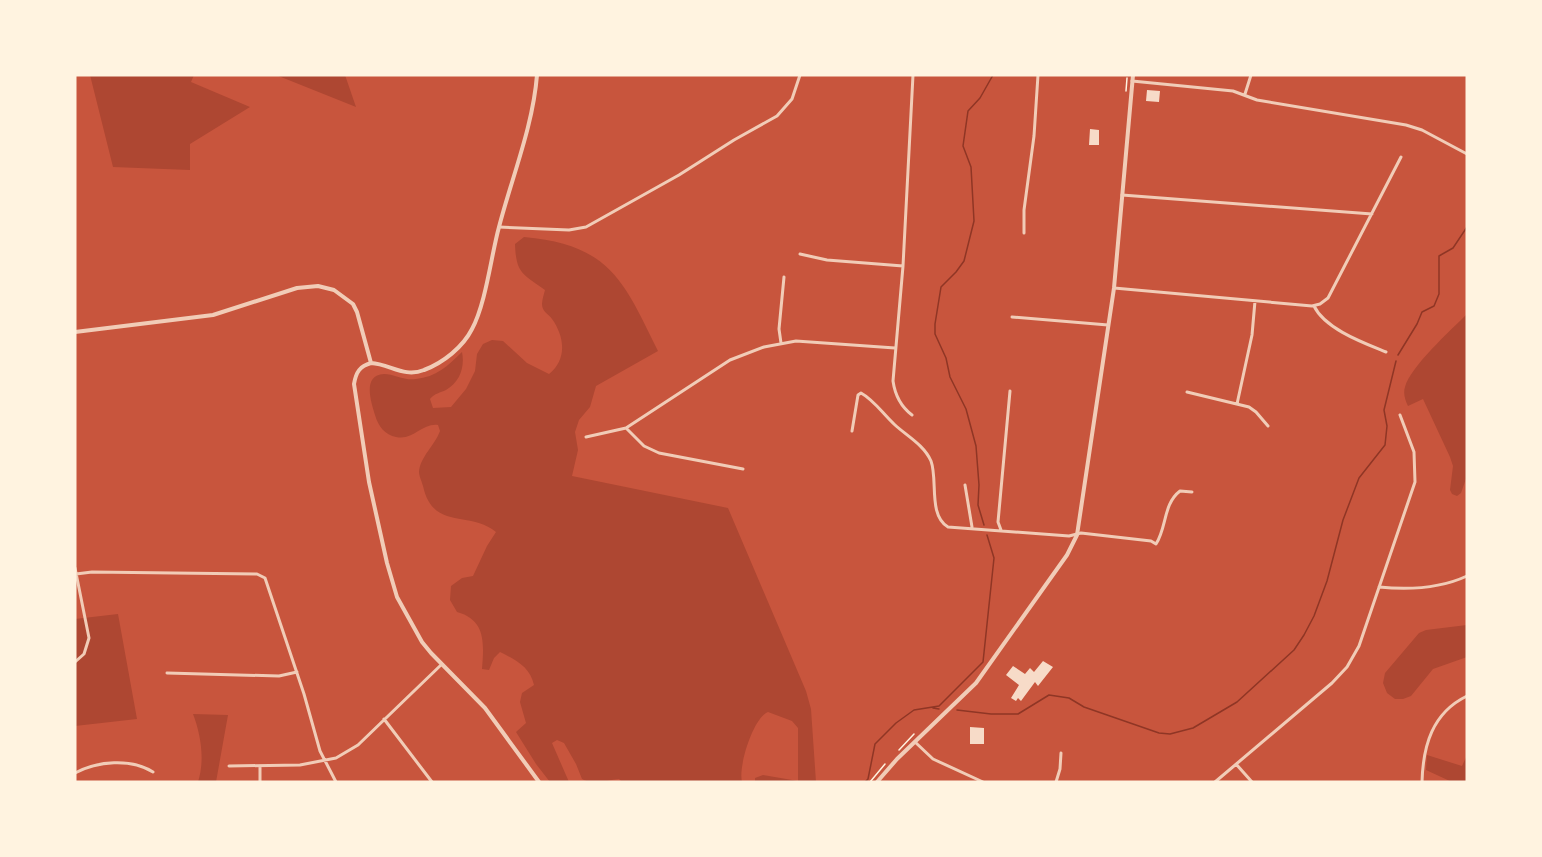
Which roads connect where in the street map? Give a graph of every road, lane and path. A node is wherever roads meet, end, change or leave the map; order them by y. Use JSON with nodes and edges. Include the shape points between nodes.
{"nodes":[{"id":1,"x":537,"y":75,"type":"edge"},
{"id":2,"x":800,"y":75,"type":"edge"},
{"id":3,"x":913,"y":75,"type":"edge"},
{"id":4,"x":1038,"y":75,"type":"edge"},
{"id":5,"x":1133,"y":75,"type":"edge"},
{"id":6,"x":1251,"y":75,"type":"edge"},
{"id":7,"x":1132,"y":81,"type":"junction"},
{"id":8,"x":1245,"y":94,"type":"junction"},
{"id":9,"x":1467,"y":154,"type":"edge"},
{"id":10,"x":1401,"y":157,"type":"dead end"},
{"id":11,"x":1122,"y":195,"type":"junction"},
{"id":12,"x":1372,"y":214,"type":"junction"},
{"id":13,"x":499,"y":227,"type":"junction"},
{"id":14,"x":1024,"y":233,"type":"dead end"},
{"id":15,"x":800,"y":254,"type":"dead end"},
{"id":16,"x":903,"y":266,"type":"junction"},
{"id":17,"x":784,"y":277,"type":"dead end"},
{"id":18,"x":1114,"y":288,"type":"junction"},
{"id":19,"x":1255,"y":301,"type":"junction"},
{"id":20,"x":1314,"y":306,"type":"junction"},
{"id":21,"x":1012,"y":317,"type":"dead end"},
{"id":22,"x":1108,"y":325,"type":"junction"},
{"id":23,"x":75,"y":332,"type":"edge"},
{"id":24,"x":781,"y":343,"type":"junction"},
{"id":25,"x":895,"y":348,"type":"junction"},
{"id":26,"x":1386,"y":352,"type":"dead end"},
{"id":27,"x":371,"y":363,"type":"junction"},
{"id":28,"x":1010,"y":391,"type":"dead end"},
{"id":29,"x":1187,"y":392,"type":"dead end"},
{"id":30,"x":1237,"y":404,"type":"junction"},
{"id":31,"x":912,"y":415,"type":"dead end"},
{"id":32,"x":1400,"y":415,"type":"dead end"},
{"id":33,"x":1268,"y":426,"type":"dead end"},
{"id":34,"x":626,"y":428,"type":"junction"},
{"id":35,"x":852,"y":431,"type":"dead end"},
{"id":36,"x":586,"y":437,"type":"dead end"},
{"id":37,"x":743,"y":470,"type":"dead end"},
{"id":38,"x":965,"y":485,"type":"dead end"},
{"id":39,"x":1192,"y":492,"type":"dead end"},
{"id":40,"x":972,"y":527,"type":"junction"},
{"id":41,"x":1001,"y":530,"type":"junction"},
{"id":42,"x":1077,"y":535,"type":"junction"},
{"id":43,"x":75,"y":568,"type":"edge"},
{"id":44,"x":76,"y":574,"type":"edge"},
{"id":45,"x":1467,"y":576,"type":"edge"},
{"id":46,"x":1379,"y":587,"type":"junction"},
{"id":47,"x":75,"y":662,"type":"edge"},
{"id":48,"x":442,"y":664,"type":"junction"},
{"id":49,"x":297,"y":672,"type":"junction"},
{"id":50,"x":167,"y":673,"type":"dead end"},
{"id":51,"x":1467,"y":696,"type":"edge"},
{"id":52,"x":384,"y":719,"type":"junction"},
{"id":53,"x":915,"y":734,"type":"dead end"},
{"id":54,"x":915,"y":742,"type":"junction"},
{"id":55,"x":896,"y":753,"type":"dead end"},
{"id":56,"x":1061,"y":753,"type":"dead end"},
{"id":57,"x":890,"y":759,"type":"dead end"},
{"id":58,"x":325,"y":762,"type":"junction"},
{"id":59,"x":1236,"y":764,"type":"junction"},
{"id":60,"x":229,"y":766,"type":"dead end"},
{"id":61,"x":260,"y":766,"type":"junction"},
{"id":62,"x":153,"y":772,"type":"dead end"},
{"id":63,"x":75,"y":773,"type":"edge"},
{"id":64,"x":260,"y":782,"type":"edge"},
{"id":65,"x":336,"y":782,"type":"edge"},
{"id":66,"x":432,"y":782,"type":"edge"},
{"id":67,"x":539,"y":782,"type":"edge"},
{"id":68,"x":870,"y":782,"type":"edge"},
{"id":69,"x":877,"y":782,"type":"edge"},
{"id":70,"x":983,"y":782,"type":"edge"},
{"id":71,"x":1056,"y":782,"type":"edge"},
{"id":72,"x":1215,"y":782,"type":"edge"},
{"id":73,"x":1252,"y":782,"type":"edge"},
{"id":74,"x":1422,"y":782,"type":"edge"}],
"edges":[{"from":1,"to":13,"type":"street"},
{"from":2,"to":13,"type":"street","via":[[792,99],[777,116],[586,227]]},
{"from":3,"to":16,"type":"street"},
{"from":4,"to":14,"type":"street"},
{"from":5,"to":7,"type":"street"},
{"from":6,"to":8,"type":"street"},
{"from":7,"to":8,"type":"street"},
{"from":7,"to":11,"type":"street"},
{"from":8,"to":9,"type":"street","via":[[1257,100],[1413,127]]},
{"from":10,"to":12,"type":"street"},
{"from":11,"to":12,"type":"street"},
{"from":11,"to":18,"type":"street"},
{"from":12,"to":20,"type":"street","via":[[1328,298]]},
{"from":13,"to":27,"type":"street","via":[[478,314],[466,339],[446,358],[416,372],[400,372]]},
{"from":15,"to":16,"type":"street"},
{"from":16,"to":25,"type":"street"},
{"from":17,"to":24,"type":"street"},
{"from":18,"to":19,"type":"street"},
{"from":18,"to":22,"type":"street"},
{"from":19,"to":20,"type":"street"},
{"from":19,"to":30,"type":"street"},
{"from":20,"to":26,"type":"street","via":[[1319,315],[1344,333]]},
{"from":21,"to":22,"type":"street"},
{"from":22,"to":42,"type":"street"},
{"from":23,"to":27,"type":"street","via":[[213,315],[297,288],[318,286],[334,290],[353,304]]},
{"from":24,"to":25,"type":"street"},
{"from":24,"to":34,"type":"street","via":[[730,360]]},
{"from":25,"to":31,"type":"street","via":[[894,389],[902,406]]},
{"from":27,"to":48,"type":"street","via":[[358,371],[355,393],[387,563],[405,613],[422,642]]},
{"from":28,"to":41,"type":"street","via":[[998,522]]},
{"from":29,"to":30,"type":"street"},
{"from":30,"to":33,"type":"street","via":[[1256,412]]},
{"from":32,"to":46,"type":"street","via":[[1414,452],[1416,472]]},
{"from":34,"to":36,"type":"street"},
{"from":34,"to":37,"type":"street","via":[[644,446],[659,453]]},
{"from":35,"to":40,"type":"street","via":[[861,393],[927,453],[941,521],[948,527]]},
{"from":38,"to":40,"type":"street"},
{"from":39,"to":42,"type":"street","via":[[1180,491],[1172,501],[1156,544]]},
{"from":40,"to":41,"type":"street"},
{"from":41,"to":42,"type":"street"},
{"from":42,"to":54,"type":"street","via":[[985,672]]},
{"from":43,"to":44,"type":"street"},
{"from":44,"to":47,"type":"street","via":[[89,638],[84,654]]},
{"from":44,"to":49,"type":"street","via":[[257,574],[267,582]]},
{"from":45,"to":46,"type":"street","via":[[1413,589]]},
{"from":46,"to":59,"type":"street","via":[[1359,646],[1347,667]]},
{"from":48,"to":52,"type":"street"},
{"from":48,"to":67,"type":"street","via":[[490,714]]},
{"from":49,"to":50,"type":"street","via":[[279,676]]},
{"from":49,"to":58,"type":"street"},
{"from":51,"to":74,"type":"street","via":[[1448,709],[1432,730],[1424,750]]},
{"from":52,"to":58,"type":"street","via":[[358,746]]},
{"from":52,"to":66,"type":"street"},
{"from":53,"to":55,"type":"path"},
{"from":54,"to":69,"type":"street"},
{"from":54,"to":70,"type":"street","via":[[933,759]]},
{"from":56,"to":71,"type":"street"},
{"from":57,"to":68,"type":"path"},
{"from":58,"to":61,"type":"street"},
{"from":58,"to":65,"type":"street"},
{"from":59,"to":72,"type":"street"},
{"from":59,"to":73,"type":"street"},
{"from":60,"to":61,"type":"street"},
{"from":61,"to":64,"type":"street"},
{"from":62,"to":63,"type":"street","via":[[134,764],[104,763]]}]}
